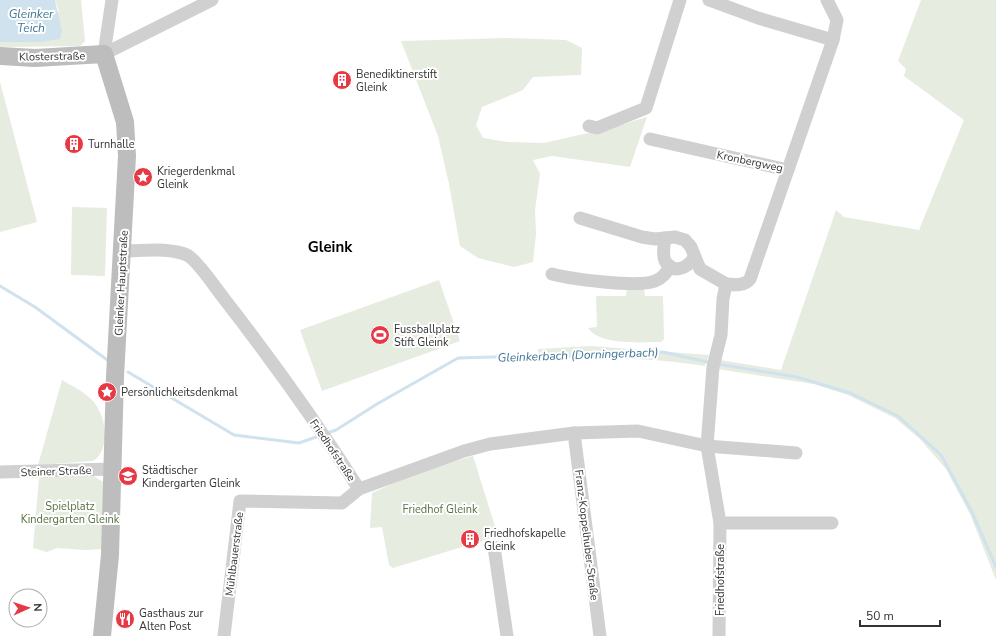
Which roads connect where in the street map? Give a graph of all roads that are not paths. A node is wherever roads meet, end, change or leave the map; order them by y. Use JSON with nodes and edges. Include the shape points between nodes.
{"nodes":[{"id":1,"x":112,"y":0,"type":"edge"},
{"id":2,"x":212,"y":0,"type":"edge"},
{"id":3,"x":680,"y":0,"type":"edge"},
{"id":4,"x":709,"y":0,"type":"edge"},
{"id":5,"x":826,"y":0,"type":"edge"},
{"id":6,"x":833,"y":40,"type":"junction"},
{"id":7,"x":104,"y":54,"type":"junction"},
{"id":8,"x":0,"y":56,"type":"edge"},
{"id":9,"x":589,"y":126,"type":"dead end"},
{"id":10,"x":650,"y":139,"type":"dead end"},
{"id":11,"x":788,"y":170,"type":"junction"},
{"id":12,"x":580,"y":218,"type":"dead end"},
{"id":13,"x":665,"y":238,"type":"junction"},
{"id":14,"x":123,"y":251,"type":"junction"},
{"id":15,"x":694,"y":258,"type":"junction"},
{"id":16,"x":670,"y":266,"type":"junction"},
{"id":17,"x":552,"y":274,"type":"dead end"},
{"id":18,"x":726,"y":284,"type":"junction"},
{"id":19,"x":574,"y":433,"type":"junction"},
{"id":20,"x":707,"y":446,"type":"junction"},
{"id":21,"x":796,"y":452,"type":"dead end"},
{"id":22,"x":112,"y":469,"type":"junction"},
{"id":23,"x":0,"y":472,"type":"edge"},
{"id":24,"x":359,"y":489,"type":"junction"},
{"id":25,"x":720,"y":523,"type":"junction"},
{"id":26,"x":832,"y":523,"type":"dead end"},
{"id":27,"x":494,"y":547,"type":"dead end"},
{"id":28,"x":102,"y":636,"type":"edge"},
{"id":29,"x":224,"y":636,"type":"edge"},
{"id":30,"x":507,"y":636,"type":"edge"},
{"id":31,"x":600,"y":636,"type":"edge"},
{"id":32,"x":719,"y":636,"type":"edge"}],
"edges":[{"from":1,"to":7,"type":"street"},
{"from":2,"to":7,"type":"street"},
{"from":3,"to":9,"type":"street","via":[[646,108],[596,128]]},
{"from":4,"to":6,"type":"street","via":[[758,18]]},
{"from":5,"to":6,"type":"street","name":"Kronbergweg","via":[[837,20]]},
{"from":6,"to":11,"type":"street","name":"Kronbergweg"},
{"from":7,"to":8,"type":"street","name":"Klosterstraße","via":[[62,57]]},
{"from":7,"to":14,"type":"street","name":"Gleinker Hauptstraße","via":[[121,104],[126,129],[127,176]]},
{"from":10,"to":11,"type":"street","name":"Kronbergweg"},
{"from":11,"to":18,"type":"street","via":[[750,278],[743,284]]},
{"from":12,"to":13,"type":"street","via":[[642,237]]},
{"from":13,"to":15,"type":"street","via":[[685,240]]},
{"from":13,"to":16,"type":"street","via":[[665,262]]},
{"from":14,"to":22,"type":"street","name":"Gleinker Hauptstraße"},
{"from":14,"to":24,"type":"street","name":"Friedhofstraße","via":[[171,252],[187,256],[202,270],[263,348]]},
{"from":15,"to":16,"type":"street","via":[[689,265],[682,268],[675,269]]},
{"from":15,"to":18,"type":"street","via":[[700,269]]},
{"from":16,"to":17,"type":"street","via":[[664,276],[655,281],[642,283]]},
{"from":18,"to":20,"type":"street","name":"Friedhofstraße","via":[[721,335],[713,367]]},
{"from":19,"to":20,"type":"street","name":"Friedhofstraße","via":[[638,431]]},
{"from":19,"to":24,"type":"street","name":"Friedhofstraße","via":[[490,444]]},
{"from":19,"to":31,"type":"street","name":"Franz-Koppelhuber-Straße"},
{"from":20,"to":21,"type":"street","name":"Friedhofstraße"},
{"from":20,"to":25,"type":"street","name":"Friedhofstraße"},
{"from":22,"to":23,"type":"street","name":"Steiner Straße"},
{"from":22,"to":28,"type":"street","name":"Gleinker Hauptstraße","via":[[110,555]]},
{"from":24,"to":29,"type":"street","name":"Mühlbauerstraße","via":[[342,503],[240,501]]},
{"from":25,"to":26,"type":"street"},
{"from":25,"to":32,"type":"street","name":"Friedhofstraße"},
{"from":27,"to":30,"type":"street"}]}
